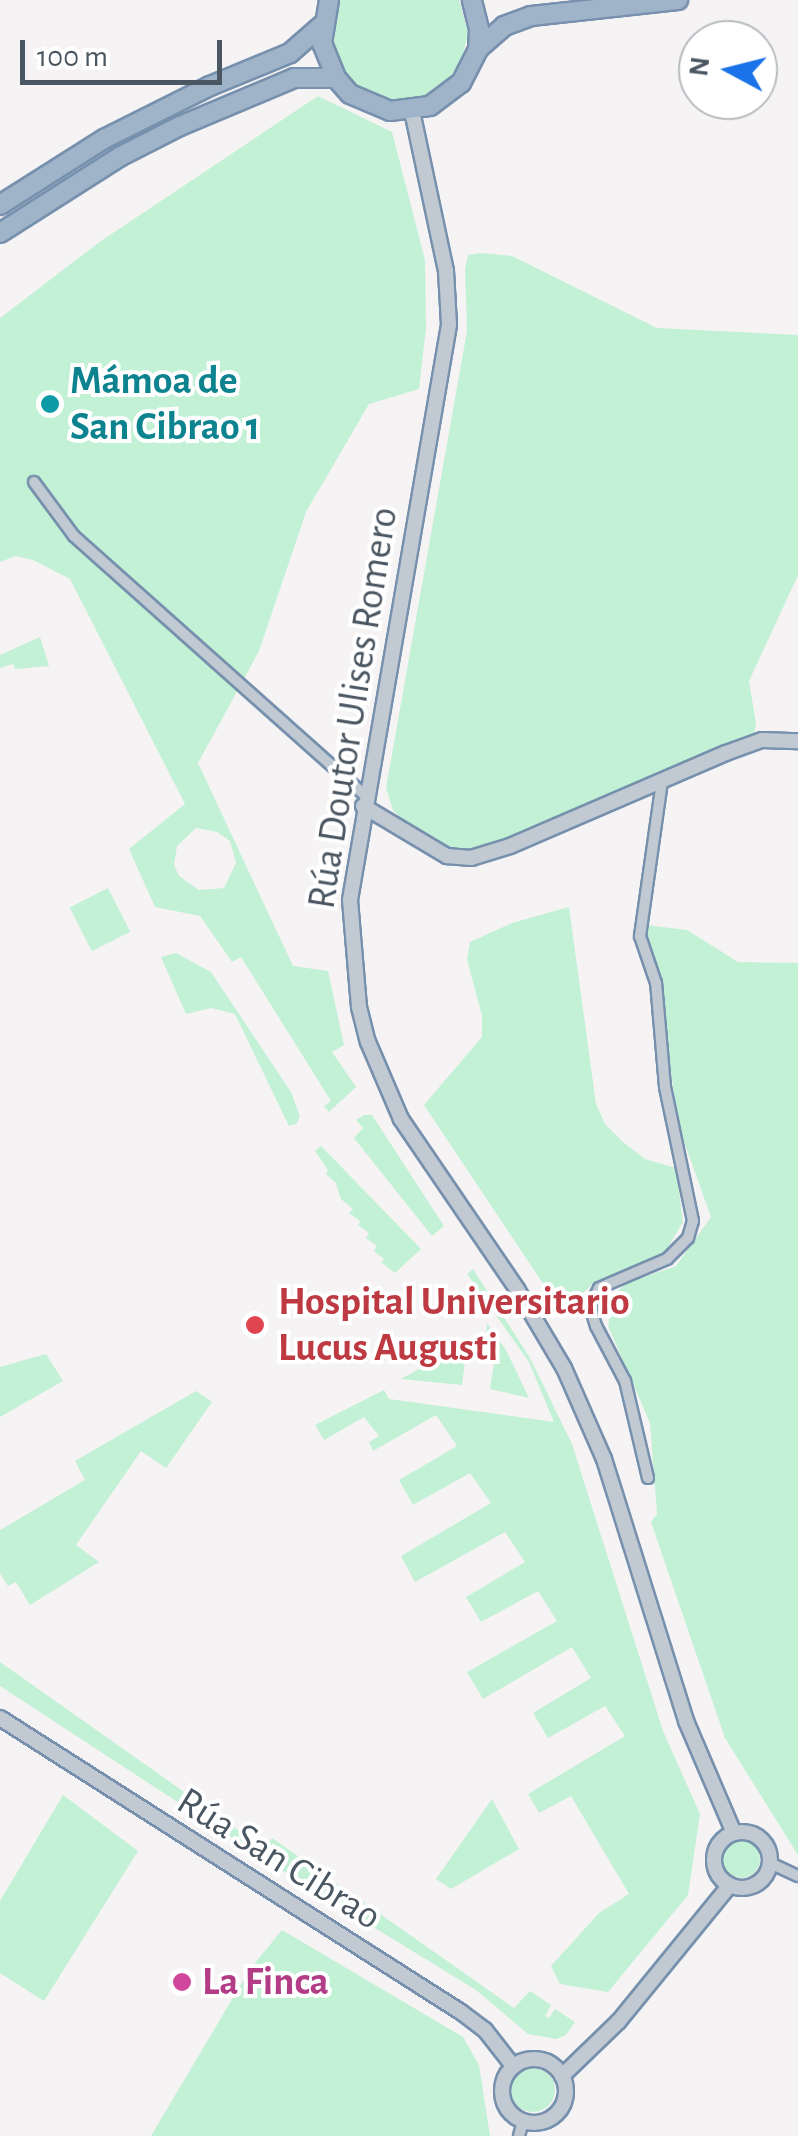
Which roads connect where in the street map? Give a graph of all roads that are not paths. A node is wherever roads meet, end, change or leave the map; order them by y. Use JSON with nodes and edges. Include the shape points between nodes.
{"nodes":[{"id":1,"x":329,"y":0,"type":"edge"},
{"id":2,"x":472,"y":0,"type":"edge"},
{"id":3,"x":678,"y":0,"type":"edge"},
{"id":4,"x":322,"y":24,"type":"junction"},
{"id":5,"x":478,"y":49,"type":"junction"},
{"id":6,"x":336,"y":78,"type":"junction"},
{"id":7,"x":412,"y":111,"type":"junction"},
{"id":8,"x":0,"y":204,"type":"edge"},
{"id":9,"x":0,"y":233,"type":"edge"},
{"id":10,"x":34,"y":482,"type":"dead end"},
{"id":11,"x":798,"y":741,"type":"edge"},
{"id":12,"x":662,"y":781,"type":"junction"},
{"id":13,"x":364,"y":801,"type":"junction"},
{"id":14,"x":648,"y":1478,"type":"dead end"},
{"id":15,"x":0,"y":1718,"type":"edge"},
{"id":16,"x":734,"y":1832,"type":"junction"},
{"id":17,"x":770,"y":1862,"type":"junction"},
{"id":18,"x":798,"y":1876,"type":"edge"},
{"id":19,"x":729,"y":1886,"type":"junction"},
{"id":20,"x":513,"y":2066,"type":"junction"},
{"id":21,"x":562,"y":2076,"type":"junction"},
{"id":22,"x":521,"y":2129,"type":"edge"}],
"edges":[{"from":1,"to":4,"type":"highway"},
{"from":2,"to":5,"type":"highway"},
{"from":3,"to":5,"type":"highway","via":[[517,20]]},
{"from":4,"to":6,"type":"highway"},
{"from":4,"to":8,"type":"highway","via":[[290,53],[104,139]]},
{"from":5,"to":7,"type":"highway","via":[[461,83]]},
{"from":6,"to":7,"type":"highway","via":[[369,105]]},
{"from":6,"to":9,"type":"highway","via":[[294,78],[180,126]]},
{"from":7,"to":13,"type":"street","name":"Rúa Doutor Ulises Romero","via":[[446,270],[449,326]]},
{"from":10,"to":13,"type":"street","via":[[74,536]]},
{"from":11,"to":12,"type":"street","via":[[762,740]]},
{"from":12,"to":13,"type":"street","via":[[470,858],[448,856]]},
{"from":12,"to":14,"type":"street","via":[[640,936],[656,983],[665,1087],[692,1222],[688,1238],[667,1259],[598,1288],[590,1306],[626,1381]]},
{"from":13,"to":16,"type":"street","name":"Rúa Doutor Ulises Romero","via":[[350,900],[351,953],[368,1042],[401,1119],[564,1368],[604,1459],[686,1721]]},
{"from":15,"to":20,"type":"street","name":"Rúa San Cibrao","via":[[460,2012],[485,2030]]},
{"from":16,"to":17,"type":"street","via":[[763,1841]]},
{"from":16,"to":19,"type":"street","via":[[713,1858]]},
{"from":17,"to":18,"type":"street"},
{"from":17,"to":19,"type":"street","via":[[756,1885]]},
{"from":19,"to":21,"type":"street","via":[[607,2034]]},
{"from":20,"to":21,"type":"street","via":[[541,2060]]},
{"from":20,"to":22,"type":"street","via":[[503,2099]]},
{"from":21,"to":22,"type":"street","via":[[566,2090],[559,2112]]}]}
